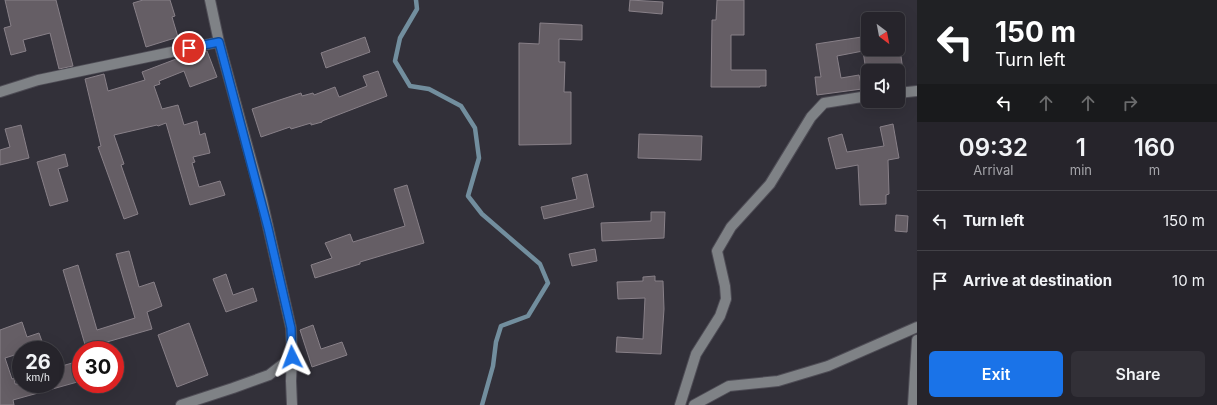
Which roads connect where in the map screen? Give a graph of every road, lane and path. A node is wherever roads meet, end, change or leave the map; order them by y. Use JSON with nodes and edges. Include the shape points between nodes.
{"nodes":[{"id":1,"x":210,"y":0,"type":"edge"},
{"id":2,"x":219,"y":42,"type":"junction"},
{"id":3,"x":917,"y":91,"type":"edge"},
{"id":4,"x":0,"y":92,"type":"edge"},
{"id":5,"x":905,"y":92,"type":"edge"},
{"id":6,"x":861,"y":97,"type":"edge"},
{"id":7,"x":917,"y":327,"type":"edge"},
{"id":8,"x":917,"y":340,"type":"edge"},
{"id":9,"x":292,"y":357,"type":"junction"},
{"id":10,"x":181,"y":405,"type":"edge"},
{"id":11,"x":292,"y":405,"type":"edge"},
{"id":12,"x":680,"y":405,"type":"edge"},
{"id":13,"x":694,"y":405,"type":"edge"},
{"id":14,"x":913,"y":405,"type":"edge"}],
"edges":[{"from":1,"to":2,"type":"street"},
{"from":2,"to":4,"type":"street","via":[[38,80]]},
{"from":2,"to":9,"type":"street","via":[[264,207],[291,328]]},
{"from":3,"to":5,"type":"street"},
{"from":6,"to":12,"type":"street","via":[[824,103],[811,117],[770,184],[731,227],[717,251],[726,299],[720,316],[696,354]]},
{"from":7,"to":13,"type":"street","via":[[828,366],[778,381],[729,386]]},
{"from":8,"to":14,"type":"street"},
{"from":9,"to":10,"type":"street","via":[[269,375]]},
{"from":9,"to":11,"type":"street"}]}
